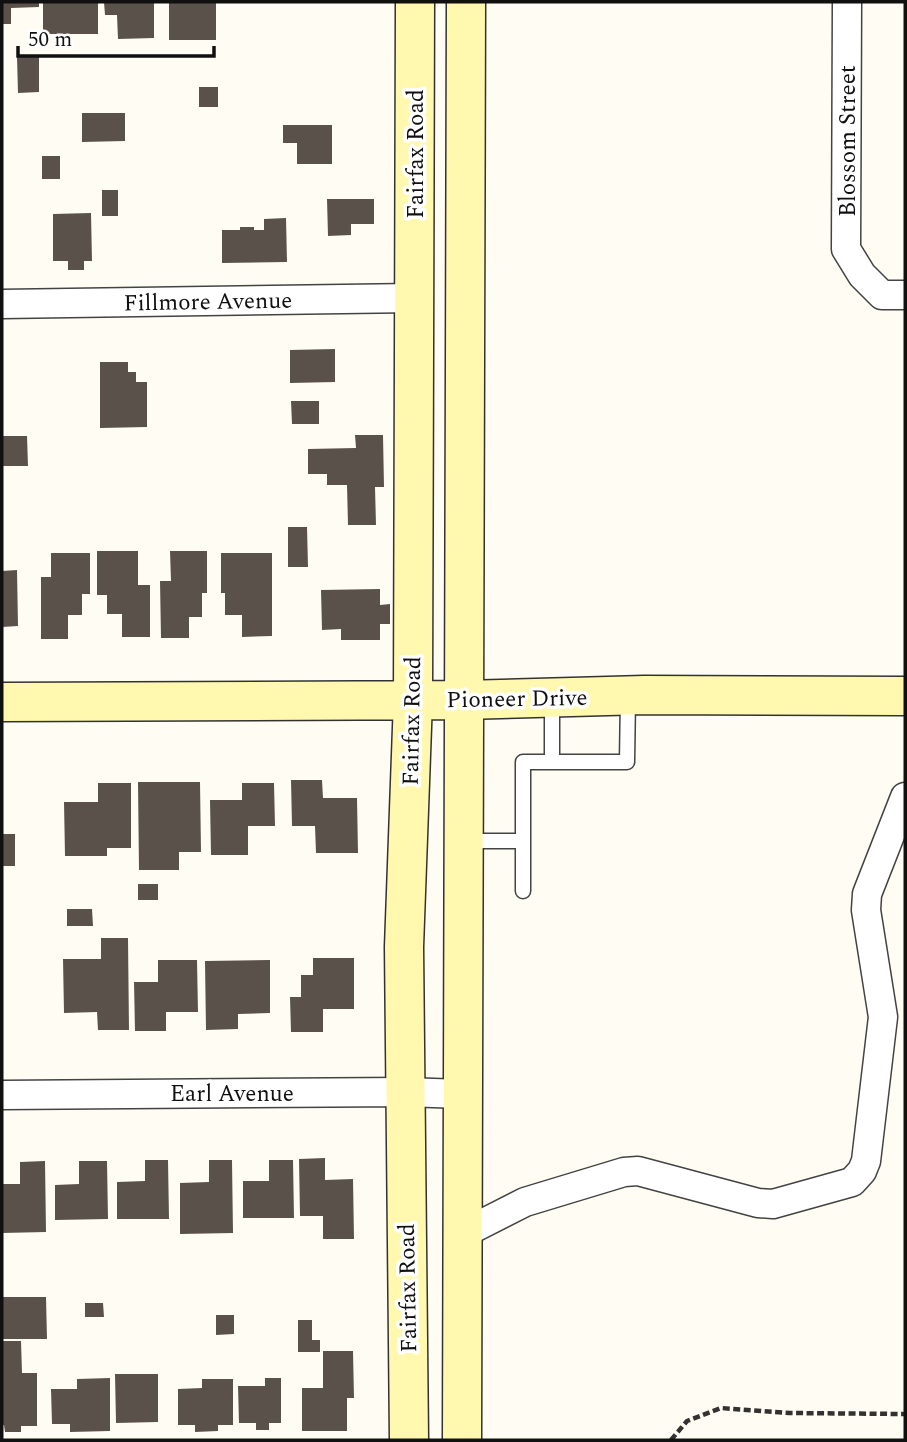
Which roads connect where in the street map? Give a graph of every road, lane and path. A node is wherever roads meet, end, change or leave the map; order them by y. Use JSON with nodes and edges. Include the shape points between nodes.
{"nodes":[{"id":1,"x":415,"y":2,"type":"edge"},
{"id":2,"x":466,"y":2,"type":"edge"},
{"id":3,"x":847,"y":2,"type":"edge"},
{"id":4,"x":905,"y":295,"type":"edge"},
{"id":5,"x":414,"y":298,"type":"junction"},
{"id":6,"x":2,"y":304,"type":"edge"},
{"id":7,"x":628,"y":695,"type":"junction"},
{"id":8,"x":905,"y":696,"type":"edge"},
{"id":9,"x":552,"y":698,"type":"junction"},
{"id":10,"x":413,"y":700,"type":"junction"},
{"id":11,"x":464,"y":700,"type":"junction"},
{"id":12,"x":2,"y":702,"type":"edge"},
{"id":13,"x":552,"y":762,"type":"junction"},
{"id":14,"x":905,"y":797,"type":"edge"},
{"id":15,"x":463,"y":841,"type":"junction"},
{"id":16,"x":523,"y":841,"type":"junction"},
{"id":17,"x":523,"y":891,"type":"dead end"},
{"id":18,"x":405,"y":1092,"type":"junction"},
{"id":19,"x":463,"y":1094,"type":"junction"},
{"id":20,"x":2,"y":1095,"type":"edge"},
{"id":21,"x":462,"y":1234,"type":"junction"},
{"id":22,"x":905,"y":1415,"type":"edge"},
{"id":23,"x":409,"y":1440,"type":"edge"},
{"id":24,"x":462,"y":1440,"type":"edge"},
{"id":25,"x":671,"y":1440,"type":"edge"}],
"edges":[{"from":1,"to":5,"type":"main road","name":"Fairfax Road"},
{"from":2,"to":11,"type":"main road"},
{"from":3,"to":4,"type":"street","name":"Blossom Street","via":[[846,249],[882,295]]},
{"from":5,"to":6,"type":"street","name":"Fillmore Avenue"},
{"from":5,"to":10,"type":"main road","name":"Fairfax Road"},
{"from":7,"to":8,"type":"main road","name":"Pioneer Drive"},
{"from":7,"to":9,"type":"main road","name":"Pioneer Drive"},
{"from":7,"to":13,"type":"lane","via":[[627,762]]},
{"from":9,"to":11,"type":"main road","name":"Pioneer Drive"},
{"from":9,"to":13,"type":"lane"},
{"from":10,"to":11,"type":"main road","name":"Pioneer Drive"},
{"from":10,"to":12,"type":"main road","name":"Pioneer Drive"},
{"from":10,"to":18,"type":"main road","name":"Fairfax Road","via":[[404,947]]},
{"from":11,"to":15,"type":"main road"},
{"from":13,"to":16,"type":"lane","via":[[523,762]]},
{"from":14,"to":21,"type":"street","via":[[867,894],[883,1017],[866,1161],[852,1182],[773,1204],[638,1171],[624,1172],[524,1202]]},
{"from":15,"to":16,"type":"lane"},
{"from":15,"to":19,"type":"main road"},
{"from":16,"to":17,"type":"lane"},
{"from":18,"to":19,"type":"street","name":"Earl Avenue"},
{"from":18,"to":20,"type":"street","name":"Earl Avenue"},
{"from":18,"to":23,"type":"main road","name":"Fairfax Road"},
{"from":19,"to":21,"type":"main road"},
{"from":21,"to":24,"type":"main road"},
{"from":22,"to":25,"type":"path","via":[[721,1408],[687,1421]]}]}
